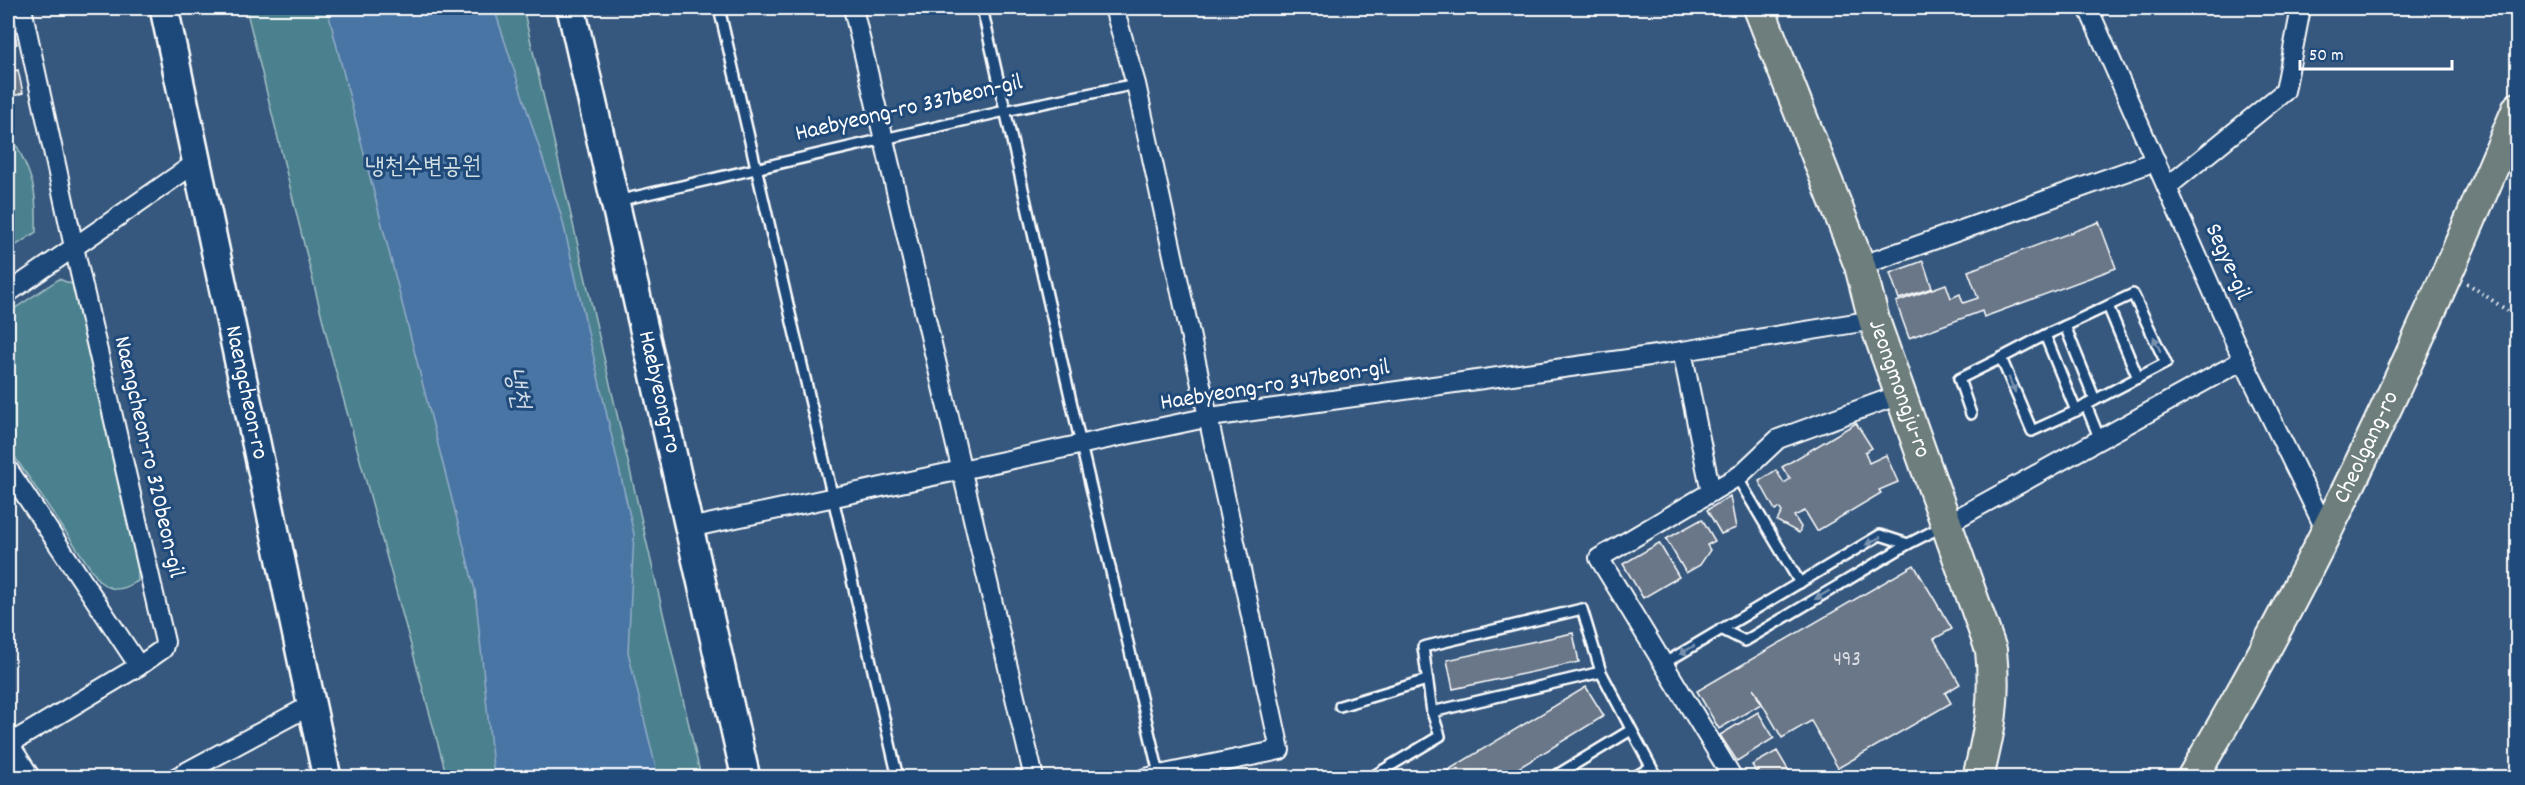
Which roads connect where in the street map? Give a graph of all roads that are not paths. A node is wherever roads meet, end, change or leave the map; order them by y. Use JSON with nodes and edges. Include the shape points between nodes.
{"nodes":[{"id":1,"x":22,"y":8,"type":"edge"},
{"id":2,"x":164,"y":8,"type":"edge"},
{"id":3,"x":571,"y":8,"type":"edge"},
{"id":4,"x":719,"y":8,"type":"edge"},
{"id":5,"x":853,"y":8,"type":"edge"},
{"id":6,"x":982,"y":8,"type":"edge"},
{"id":7,"x":1114,"y":8,"type":"edge"},
{"id":8,"x":1759,"y":8,"type":"edge"},
{"id":9,"x":2088,"y":8,"type":"edge"},
{"id":10,"x":2301,"y":8,"type":"edge"},
{"id":11,"x":1136,"y":84,"type":"junction"},
{"id":12,"x":2517,"y":108,"type":"edge"},
{"id":13,"x":1005,"y":111,"type":"junction"},
{"id":14,"x":884,"y":139,"type":"junction"},
{"id":15,"x":2156,"y":161,"type":"junction"},
{"id":16,"x":197,"y":162,"type":"junction"},
{"id":17,"x":756,"y":169,"type":"junction"},
{"id":18,"x":2167,"y":187,"type":"junction"},
{"id":19,"x":615,"y":201,"type":"junction"},
{"id":20,"x":74,"y":247,"type":"junction"},
{"id":21,"x":1860,"y":266,"type":"junction"},
{"id":22,"x":8,"y":293,"type":"edge"},
{"id":23,"x":2108,"y":306,"type":"junction"},
{"id":24,"x":1874,"y":320,"type":"junction"},
{"id":25,"x":2065,"y":326,"type":"junction"},
{"id":26,"x":2046,"y":335,"type":"junction"},
{"id":27,"x":1682,"y":351,"type":"junction"},
{"id":28,"x":2001,"y":358,"type":"junction"},
{"id":29,"x":2243,"y":360,"type":"junction"},
{"id":30,"x":2138,"y":378,"type":"junction"},
{"id":31,"x":1899,"y":395,"type":"junction"},
{"id":32,"x":2090,"y":403,"type":"junction"},
{"id":33,"x":2076,"y":411,"type":"junction"},
{"id":34,"x":1971,"y":414,"type":"dead end"},
{"id":35,"x":1210,"y":417,"type":"junction"},
{"id":36,"x":2100,"y":440,"type":"junction"},
{"id":37,"x":1081,"y":445,"type":"junction"},
{"id":38,"x":8,"y":469,"type":"edge"},
{"id":39,"x":961,"y":470,"type":"junction"},
{"id":40,"x":1737,"y":477,"type":"junction"},
{"id":41,"x":1712,"y":492,"type":"junction"},
{"id":42,"x":832,"y":498,"type":"junction"},
{"id":43,"x":1945,"y":525,"type":"junction"},
{"id":44,"x":689,"y":528,"type":"junction"},
{"id":45,"x":2327,"y":533,"type":"junction"},
{"id":46,"x":1908,"y":544,"type":"junction"},
{"id":47,"x":1800,"y":583,"type":"junction"},
{"id":48,"x":1721,"y":629,"type":"junction"},
{"id":49,"x":1663,"y":664,"type":"junction"},
{"id":50,"x":139,"y":666,"type":"junction"},
{"id":51,"x":1601,"y":672,"type":"junction"},
{"id":52,"x":1427,"y":680,"type":"junction"},
{"id":53,"x":313,"y":704,"type":"junction"},
{"id":54,"x":1340,"y":706,"type":"dead end"},
{"id":55,"x":1432,"y":712,"type":"junction"},
{"id":56,"x":1631,"y":730,"type":"junction"},
{"id":57,"x":8,"y":743,"type":"edge"},
{"id":58,"x":1651,"y":766,"type":"junction"},
{"id":59,"x":1155,"y":776,"type":"edge"},
{"id":60,"x":31,"y":777,"type":"edge"},
{"id":61,"x":175,"y":777,"type":"edge"},
{"id":62,"x":327,"y":777,"type":"edge"},
{"id":63,"x":746,"y":777,"type":"edge"},
{"id":64,"x":898,"y":777,"type":"edge"},
{"id":65,"x":1034,"y":777,"type":"edge"},
{"id":66,"x":1370,"y":777,"type":"edge"},
{"id":67,"x":1552,"y":777,"type":"edge"},
{"id":68,"x":1633,"y":777,"type":"edge"},
{"id":69,"x":1657,"y":777,"type":"edge"},
{"id":70,"x":1732,"y":777,"type":"edge"},
{"id":71,"x":1978,"y":777,"type":"edge"},
{"id":72,"x":2192,"y":777,"type":"edge"}],
"edges":[{"from":1,"to":20,"type":"street","name":"Naengcheon-ro 320beon-gil"},
{"from":2,"to":16,"type":"main road","name":"Naengcheon-ro"},
{"from":3,"to":19,"type":"main road","name":"Haebyeong-ro"},
{"from":4,"to":17,"type":"lane"},
{"from":5,"to":14,"type":"street"},
{"from":6,"to":13,"type":"lane"},
{"from":7,"to":11,"type":"street"},
{"from":8,"to":21,"type":"main road","name":"Jeongmongju-ro"},
{"from":9,"to":15,"type":"street","name":"Segye-gil"},
{"from":10,"to":18,"type":"street","via":[[2285,91]]},
{"from":11,"to":13,"type":"lane","name":"Haebyeong-ro 337beon-gil"},
{"from":11,"to":35,"type":"street"},
{"from":12,"to":45,"type":"main road","name":"Cheolgang-ro","via":[[2450,271]]},
{"from":13,"to":14,"type":"lane","name":"Haebyeong-ro 337beon-gil"},
{"from":13,"to":37,"type":"lane"},
{"from":14,"to":17,"type":"lane","name":"Haebyeong-ro 337beon-gil"},
{"from":14,"to":39,"type":"street"},
{"from":15,"to":18,"type":"street","name":"Segye-gil"},
{"from":15,"to":21,"type":"street"},
{"from":16,"to":20,"type":"street"},
{"from":16,"to":53,"type":"main road","name":"Naengcheon-ro"},
{"from":17,"to":19,"type":"lane","name":"Haebyeong-ro 337beon-gil"},
{"from":17,"to":42,"type":"lane"},
{"from":18,"to":29,"type":"street","name":"Segye-gil"},
{"from":19,"to":44,"type":"main road","name":"Haebyeong-ro"},
{"from":20,"to":22,"type":"street"},
{"from":20,"to":50,"type":"street","name":"Naengcheon-ro 320beon-gil","via":[[165,642],[163,649]]},
{"from":21,"to":24,"type":"main road","name":"Jeongmongju-ro"},
{"from":23,"to":25,"type":"lane"},
{"from":23,"to":30,"type":"lane"},
{"from":30,"to":23,"type":"lane","one_way":true,"via":[[2166,363],[2133,294]]},
{"from":24,"to":27,"type":"street","name":"Haebyeong-ro 347beon-gil"},
{"from":24,"to":31,"type":"main road","name":"Jeongmongju-ro"},
{"from":25,"to":26,"type":"lane"},
{"from":25,"to":32,"type":"lane"},
{"from":26,"to":28,"type":"lane"},
{"from":26,"to":33,"type":"lane"},
{"from":27,"to":35,"type":"street","name":"Haebyeong-ro 347beon-gil"},
{"from":27,"to":41,"type":"street"},
{"from":28,"to":33,"type":"lane","one_way":true,"via":[[2032,431]]},
{"from":28,"to":34,"type":"lane","via":[[1959,379]]},
{"from":29,"to":36,"type":"street"},
{"from":29,"to":45,"type":"street","name":"Segye-gil"},
{"from":30,"to":32,"type":"lane"},
{"from":31,"to":40,"type":"street","via":[[1778,439]]},
{"from":31,"to":43,"type":"main road","name":"Jeongmongju-ro"},
{"from":32,"to":33,"type":"lane"},
{"from":32,"to":36,"type":"lane"},
{"from":35,"to":37,"type":"street","name":"Haebyeong-ro 347beon-gil"},
{"from":35,"to":59,"type":"street","via":[[1280,750]]},
{"from":36,"to":43,"type":"street"},
{"from":37,"to":39,"type":"street","name":"Haebyeong-ro 347beon-gil"},
{"from":37,"to":59,"type":"lane"},
{"from":38,"to":50,"type":"street"},
{"from":39,"to":42,"type":"street","name":"Haebyeong-ro 347beon-gil"},
{"from":39,"to":65,"type":"street"},
{"from":40,"to":41,"type":"street"},
{"from":40,"to":47,"type":"lane"},
{"from":41,"to":49,"type":"street","via":[[1599,558]]},
{"from":42,"to":44,"type":"street","name":"Haebyeong-ro 347beon-gil"},
{"from":42,"to":64,"type":"lane"},
{"from":43,"to":46,"type":"lane"},
{"from":43,"to":71,"type":"main road","name":"Jeongmongju-ro","via":[[1991,650],[1992,720]]},
{"from":44,"to":63,"type":"main road","name":"Haebyeong-ro"},
{"from":45,"to":72,"type":"main road","name":"Cheolgang-ro","via":[[2246,688]]},
{"from":46,"to":47,"type":"lane","one_way":true,"via":[[1880,535]]},
{"from":46,"to":48,"type":"lane","one_way":true,"via":[[1745,641]]},
{"from":47,"to":48,"type":"lane"},
{"from":48,"to":49,"type":"lane","one_way":true},
{"from":49,"to":70,"type":"street"},
{"from":50,"to":57,"type":"street"},
{"from":51,"to":52,"type":"lane","via":[[1582,609],[1423,647]]},
{"from":51,"to":55,"type":"lane"},
{"from":51,"to":56,"type":"lane"},
{"from":52,"to":54,"type":"lane"},
{"from":52,"to":55,"type":"lane"},
{"from":53,"to":61,"type":"street"},
{"from":53,"to":62,"type":"main road","name":"Naengcheon-ro"},
{"from":55,"to":66,"type":"lane","via":[[1440,736]]},
{"from":56,"to":58,"type":"lane"},
{"from":56,"to":67,"type":"lane"},
{"from":57,"to":60,"type":"street"},
{"from":58,"to":68,"type":"lane"},
{"from":58,"to":69,"type":"lane"}]}
